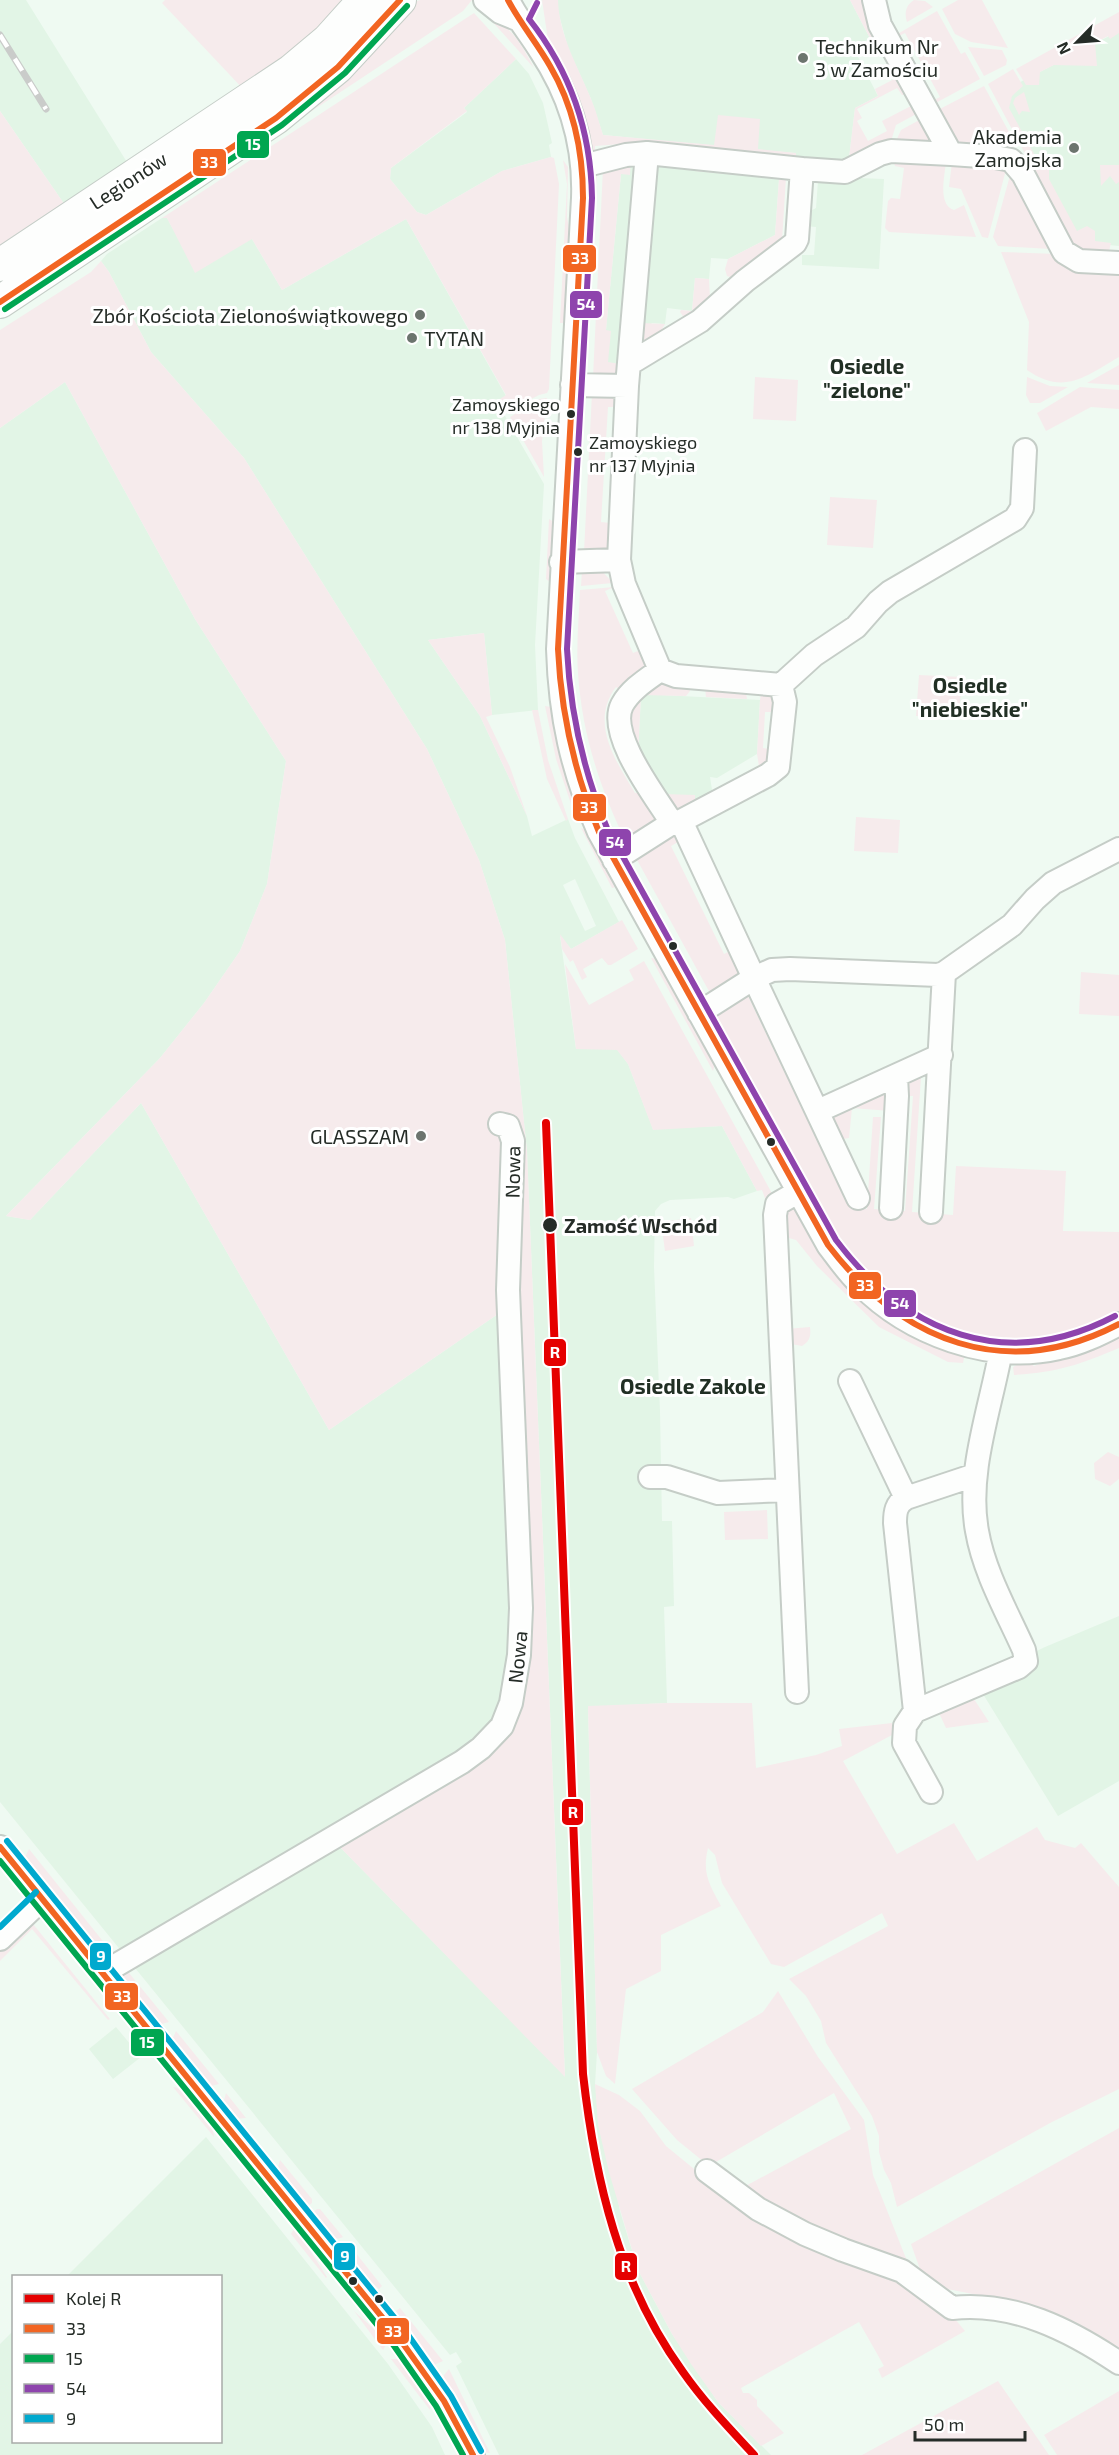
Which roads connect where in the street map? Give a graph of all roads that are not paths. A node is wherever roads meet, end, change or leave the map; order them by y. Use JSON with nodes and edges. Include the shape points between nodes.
{"nodes":[{"id":1,"x":364,"y":0,"type":"edge"},
{"id":2,"x":400,"y":0,"type":"edge"},
{"id":3,"x":485,"y":0,"type":"edge"},
{"id":4,"x":529,"y":0,"type":"edge"},
{"id":5,"x":874,"y":0,"type":"edge"},
{"id":6,"x":512,"y":10,"type":"edge"},
{"id":7,"x":647,"y":153,"type":"junction"},
{"id":8,"x":951,"y":154,"type":"junction"},
{"id":9,"x":583,"y":166,"type":"junction"},
{"id":10,"x":802,"y":169,"type":"junction"},
{"id":11,"x":1119,"y":263,"type":"edge"},
{"id":12,"x":0,"y":265,"type":"edge"},
{"id":13,"x":0,"y":302,"type":"edge"},
{"id":14,"x":629,"y":363,"type":"junction"},
{"id":15,"x":572,"y":385,"type":"junction"},
{"id":16,"x":627,"y":386,"type":"junction"},
{"id":17,"x":1025,"y":450,"type":"dead end"},
{"id":18,"x":619,"y":560,"type":"junction"},
{"id":19,"x":561,"y":562,"type":"junction"},
{"id":20,"x":660,"y":670,"type":"junction"},
{"id":21,"x":781,"y":685,"type":"junction"},
{"id":22,"x":676,"y":822,"type":"junction"},
{"id":23,"x":1119,"y":849,"type":"edge"},
{"id":24,"x":614,"y":860,"type":"junction"},
{"id":25,"x":944,"y":973,"type":"junction"},
{"id":26,"x":754,"y":978,"type":"junction"},
{"id":27,"x":699,"y":1013,"type":"junction"},
{"id":28,"x":941,"y":1055,"type":"junction"},
{"id":29,"x":896,"y":1076,"type":"junction"},
{"id":30,"x":818,"y":1111,"type":"junction"},
{"id":31,"x":500,"y":1124,"type":"dead end"},
{"id":32,"x":798,"y":1192,"type":"junction"},
{"id":33,"x":858,"y":1198,"type":"dead end"},
{"id":34,"x":891,"y":1208,"type":"dead end"},
{"id":35,"x":931,"y":1212,"type":"dead end"},
{"id":36,"x":1119,"y":1324,"type":"edge"},
{"id":37,"x":1001,"y":1350,"type":"junction"},
{"id":38,"x":850,"y":1381,"type":"dead end"},
{"id":39,"x":975,"y":1475,"type":"junction"},
{"id":40,"x":650,"y":1476,"type":"dead end"},
{"id":41,"x":787,"y":1490,"type":"junction"},
{"id":42,"x":906,"y":1498,"type":"junction"},
{"id":43,"x":797,"y":1692,"type":"dead end"},
{"id":44,"x":915,"y":1711,"type":"junction"},
{"id":45,"x":931,"y":1792,"type":"dead end"},
{"id":46,"x":0,"y":1847,"type":"edge"},
{"id":47,"x":42,"y":1899,"type":"junction"},
{"id":48,"x":0,"y":1939,"type":"edge"},
{"id":49,"x":103,"y":1973,"type":"junction"},
{"id":50,"x":707,"y":2171,"type":"dead end"},
{"id":51,"x":1119,"y":2363,"type":"edge"},
{"id":52,"x":473,"y":2455,"type":"edge"}],
"edges":[{"from":1,"to":12,"type":"highway","name":"Legionów","via":[[328,40],[291,71]]},
{"from":2,"to":13,"type":"highway","name":"Legionów","via":[[338,67],[276,118]]},
{"from":3,"to":6,"type":"street","via":[[500,12]]},
{"from":4,"to":6,"type":"street","via":[[525,10]]},
{"from":5,"to":8,"type":"street","via":[[880,25]]},
{"from":6,"to":9,"type":"street","via":[[562,90],[575,122]]},
{"from":7,"to":9,"type":"street","via":[[627,154]]},
{"from":7,"to":10,"type":"street"},
{"from":7,"to":14,"type":"street"},
{"from":8,"to":10,"type":"street","via":[[891,151],[845,172]]},
{"from":8,"to":11,"type":"street","via":[[1011,160],[1023,174],[1064,252],[1079,261]]},
{"from":9,"to":15,"type":"street"},
{"from":10,"to":14,"type":"street","via":[[795,243],[700,321]]},
{"from":14,"to":16,"type":"street"},
{"from":15,"to":16,"type":"street"},
{"from":15,"to":19,"type":"street"},
{"from":16,"to":18,"type":"street"},
{"from":17,"to":21,"type":"street","via":[[1022,508],[1015,519],[890,592],[856,627],[814,655]]},
{"from":18,"to":19,"type":"street"},
{"from":18,"to":20,"type":"street","via":[[624,584]]},
{"from":19,"to":24,"type":"street","via":[[558,668],[567,742],[585,801]]},
{"from":20,"to":21,"type":"street","via":[[676,676]]},
{"from":20,"to":22,"type":"street","via":[[626,699],[621,708],[620,727],[629,752]]},
{"from":21,"to":22,"type":"street","via":[[785,702],[778,767]]},
{"from":22,"to":24,"type":"street"},
{"from":22,"to":26,"type":"street"},
{"from":23,"to":25,"type":"street","via":[[1053,883],[1012,925]]},
{"from":24,"to":27,"type":"street"},
{"from":25,"to":26,"type":"street","via":[[790,969],[772,970]]},
{"from":25,"to":28,"type":"street"},
{"from":26,"to":27,"type":"street"},
{"from":26,"to":30,"type":"street"},
{"from":27,"to":32,"type":"street"},
{"from":28,"to":29,"type":"street"},
{"from":28,"to":35,"type":"street"},
{"from":29,"to":30,"type":"street"},
{"from":29,"to":34,"type":"street"},
{"from":30,"to":33,"type":"street"},
{"from":31,"to":49,"type":"street","name":"Nowa","via":[[508,1126],[513,1141],[508,1290],[521,1608],[517,1671],[502,1726],[490,1741],[462,1761]]},
{"from":32,"to":37,"type":"street","via":[[834,1253],[879,1301],[946,1338]]},
{"from":32,"to":41,"type":"street","via":[[777,1204],[775,1215]]},
{"from":36,"to":37,"type":"street","via":[[1062,1348]]},
{"from":37,"to":39,"type":"street"},
{"from":38,"to":42,"type":"street"},
{"from":39,"to":42,"type":"street"},
{"from":39,"to":44,"type":"street","via":[[977,1533],[1026,1662]]},
{"from":40,"to":41,"type":"street","via":[[672,1478],[718,1493]]},
{"from":41,"to":43,"type":"street"},
{"from":42,"to":44,"type":"street","via":[[897,1508],[895,1523]]},
{"from":44,"to":45,"type":"street","via":[[905,1726],[904,1743]]},
{"from":46,"to":47,"type":"street"},
{"from":47,"to":48,"type":"street"},
{"from":47,"to":49,"type":"street"},
{"from":49,"to":52,"type":"street","via":[[399,2338],[444,2401]]},
{"from":50,"to":51,"type":"street","via":[[758,2209],[843,2250],[902,2271],[952,2308],[982,2306],[1029,2317],[1090,2344]]}]}
